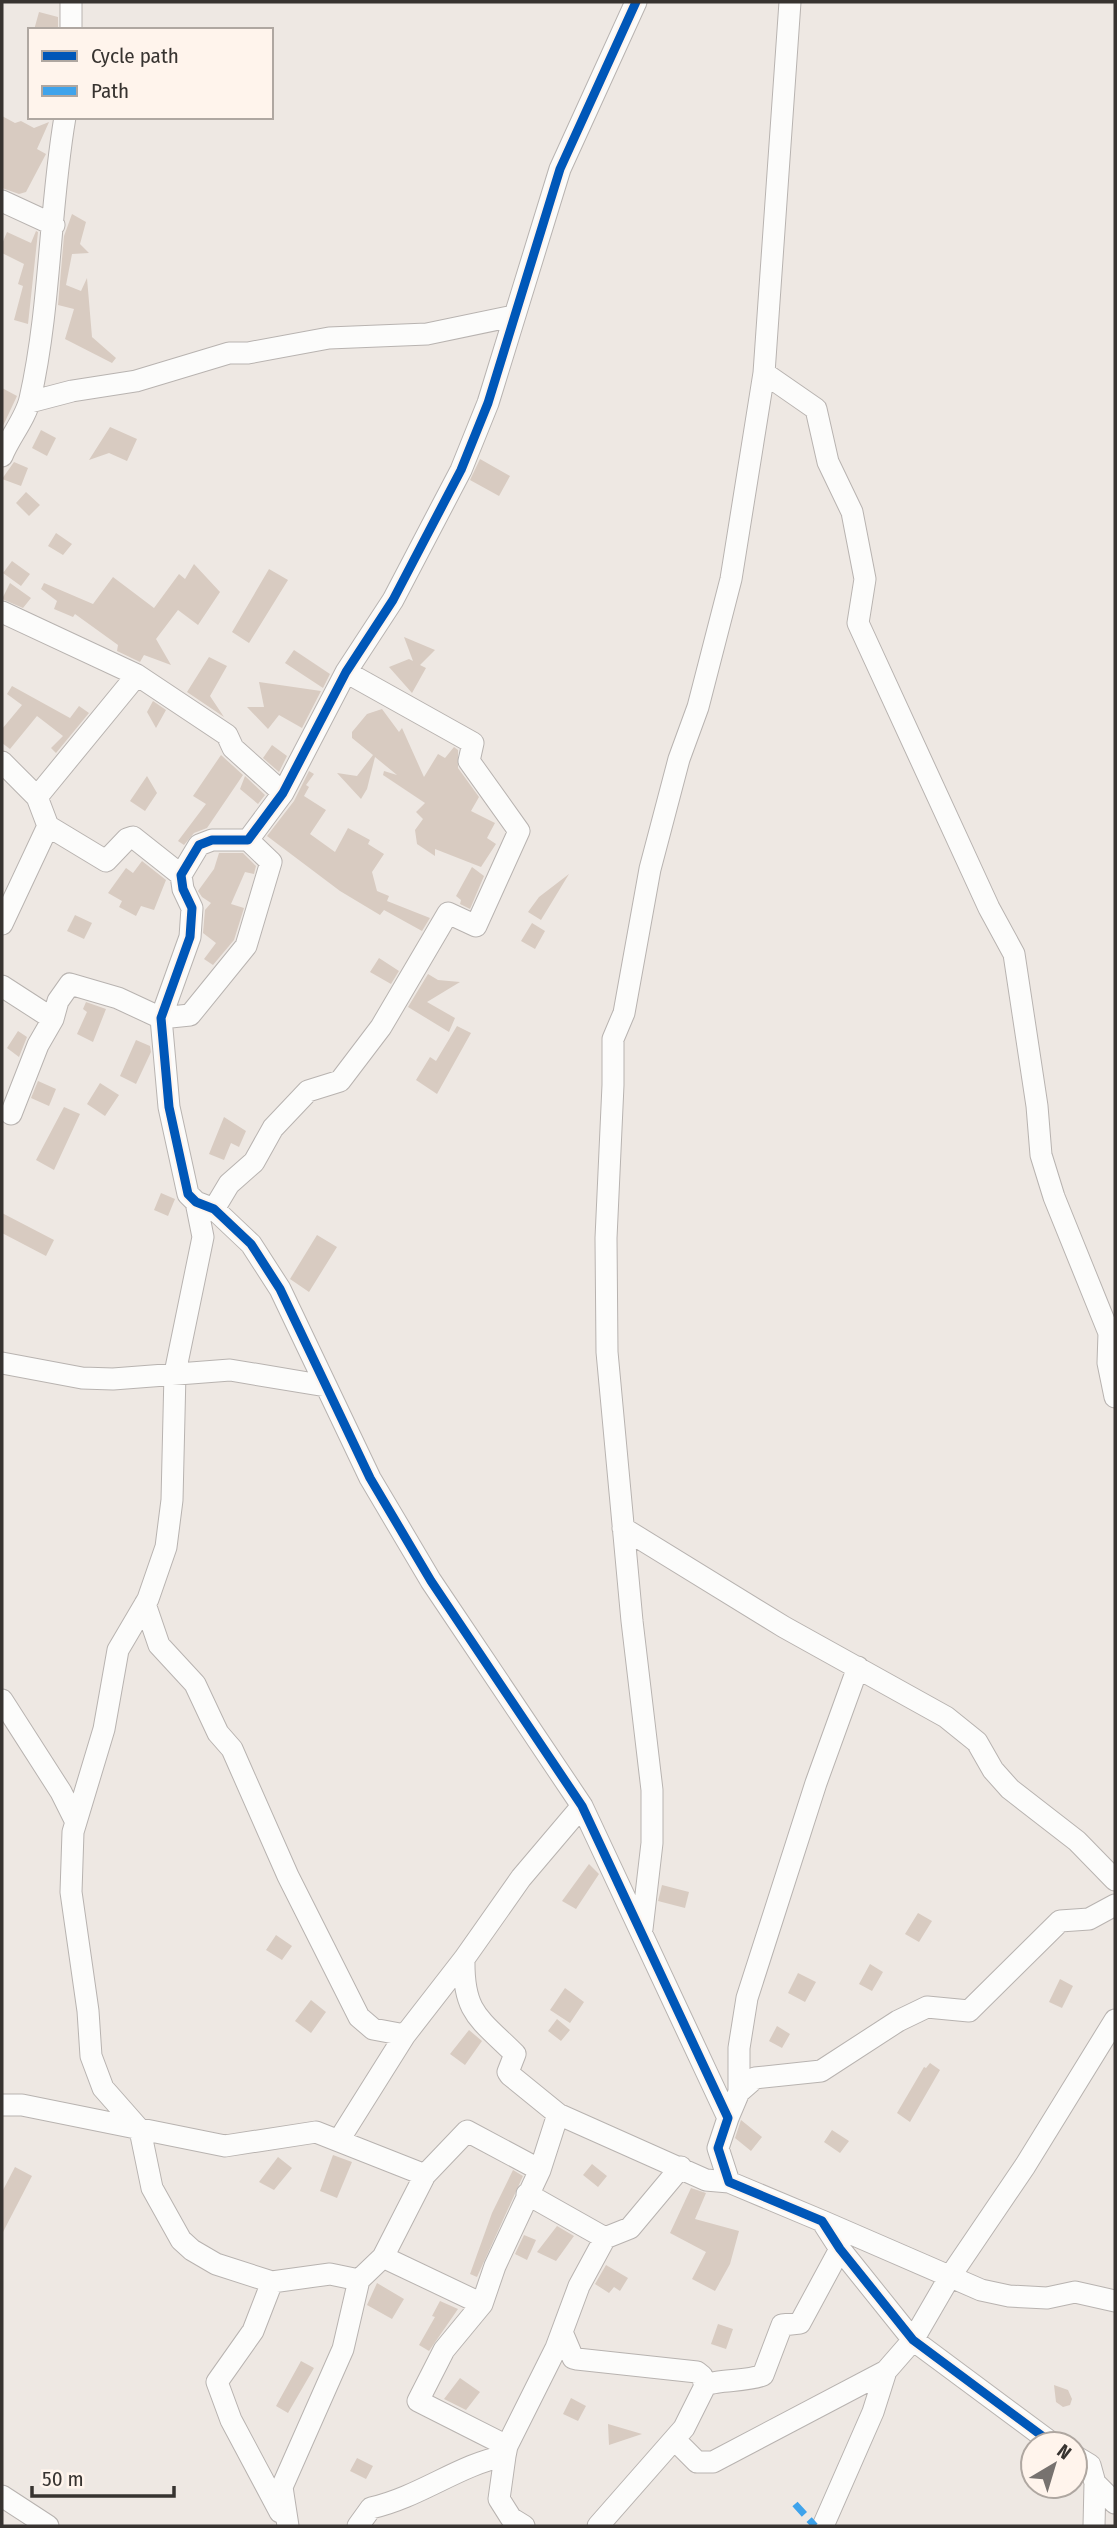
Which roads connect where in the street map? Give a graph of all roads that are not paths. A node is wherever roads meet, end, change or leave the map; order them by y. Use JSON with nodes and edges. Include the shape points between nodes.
{"nodes":[{"id":1,"x":71,"y":2,"type":"edge"},
{"id":2,"x":636,"y":2,"type":"edge"},
{"id":3,"x":790,"y":2,"type":"edge"},
{"id":4,"x":71,"y":28,"type":"edge"},
{"id":5,"x":65,"y":119,"type":"edge"},
{"id":6,"x":2,"y":201,"type":"edge"},
{"id":7,"x":54,"y":225,"type":"junction"},
{"id":8,"x":513,"y":316,"type":"junction"},
{"id":9,"x":764,"y":373,"type":"junction"},
{"id":10,"x":30,"y":402,"type":"junction"},
{"id":11,"x":6,"y":434,"type":"edge"},
{"id":12,"x":2,"y":456,"type":"edge"},
{"id":13,"x":2,"y":612,"type":"edge"},
{"id":14,"x":346,"y":672,"type":"junction"},
{"id":15,"x":137,"y":675,"type":"junction"},
{"id":16,"x":2,"y":762,"type":"edge"},
{"id":17,"x":283,"y":793,"type":"junction"},
{"id":18,"x":37,"y":797,"type":"junction"},
{"id":19,"x":48,"y":827,"type":"junction"},
{"id":20,"x":248,"y":840,"type":"junction"},
{"id":21,"x":181,"y":875,"type":"junction"},
{"id":22,"x":2,"y":924,"type":"edge"},
{"id":23,"x":2,"y":986,"type":"edge"},
{"id":24,"x":161,"y":1018,"type":"junction"},
{"id":25,"x":53,"y":1019,"type":"junction"},
{"id":26,"x":11,"y":1114,"type":"dead end"},
{"id":27,"x":205,"y":1205,"type":"junction"},
{"id":28,"x":2,"y":1363,"type":"edge"},
{"id":29,"x":175,"y":1373,"type":"junction"},
{"id":30,"x":326,"y":1386,"type":"junction"},
{"id":31,"x":1115,"y":1397,"type":"edge"},
{"id":32,"x":623,"y":1528,"type":"junction"},
{"id":33,"x":145,"y":1604,"type":"junction"},
{"id":34,"x":858,"y":1667,"type":"junction"},
{"id":35,"x":2,"y":1700,"type":"edge"},
{"id":36,"x":582,"y":1806,"type":"junction"},
{"id":37,"x":75,"y":1820,"type":"junction"},
{"id":38,"x":1115,"y":1880,"type":"edge"},
{"id":39,"x":1115,"y":1905,"type":"edge"},
{"id":40,"x":642,"y":1929,"type":"junction"},
{"id":41,"x":464,"y":1959,"type":"junction"},
{"id":42,"x":1115,"y":2020,"type":"edge"},
{"id":43,"x":405,"y":2035,"type":"junction"},
{"id":44,"x":739,"y":2092,"type":"junction"},
{"id":45,"x":2,"y":2105,"type":"edge"},
{"id":46,"x":558,"y":2114,"type":"junction"},
{"id":47,"x":728,"y":2118,"type":"junction"},
{"id":48,"x":140,"y":2130,"type":"junction"},
{"id":49,"x":339,"y":2140,"type":"junction"},
{"id":50,"x":681,"y":2167,"type":"junction"},
{"id":51,"x":540,"y":2170,"type":"junction"},
{"id":52,"x":425,"y":2175,"type":"junction"},
{"id":53,"x":729,"y":2182,"type":"junction"},
{"id":54,"x":527,"y":2194,"type":"junction"},
{"id":55,"x":822,"y":2221,"type":"junction"},
{"id":56,"x":605,"y":2238,"type":"junction"},
{"id":57,"x":840,"y":2249,"type":"junction"},
{"id":58,"x":383,"y":2257,"type":"junction"},
{"id":59,"x":949,"y":2278,"type":"junction"},
{"id":60,"x":359,"y":2280,"type":"junction"},
{"id":61,"x":272,"y":2282,"type":"junction"},
{"id":62,"x":1115,"y":2301,"type":"edge"},
{"id":63,"x":482,"y":2304,"type":"junction"},
{"id":64,"x":562,"y":2332,"type":"junction"},
{"id":65,"x":913,"y":2340,"type":"junction"},
{"id":66,"x":886,"y":2371,"type":"junction"},
{"id":67,"x":705,"y":2386,"type":"junction"},
{"id":68,"x":1034,"y":2430,"type":"edge"},
{"id":69,"x":675,"y":2440,"type":"junction"},
{"id":70,"x":506,"y":2451,"type":"junction"},
{"id":71,"x":1089,"y":2464,"type":"edge"},
{"id":72,"x":1095,"y":2483,"type":"junction"},
{"id":73,"x":2,"y":2496,"type":"edge"},
{"id":74,"x":1115,"y":2503,"type":"edge"},
{"id":75,"x":48,"y":2526,"type":"edge"},
{"id":76,"x":288,"y":2526,"type":"edge"},
{"id":77,"x":358,"y":2526,"type":"edge"},
{"id":78,"x":524,"y":2526,"type":"edge"},
{"id":79,"x":598,"y":2526,"type":"edge"},
{"id":80,"x":823,"y":2526,"type":"edge"},
{"id":81,"x":1094,"y":2526,"type":"edge"}],
"edges":[{"from":1,"to":4,"type":"street"},
{"from":2,"to":8,"type":"street","via":[[560,169]]},
{"from":3,"to":9,"type":"street"},
{"from":5,"to":7,"type":"street"},
{"from":6,"to":7,"type":"street"},
{"from":7,"to":10,"type":"street"},
{"from":8,"to":10,"type":"street","via":[[433,333],[329,338],[229,353],[136,381]]},
{"from":8,"to":14,"type":"street","via":[[488,403],[461,470],[393,600]]},
{"from":9,"to":31,"type":"street","via":[[816,409],[828,462],[852,512],[866,579],[858,623],[1014,954],[1041,1155],[1109,1332],[1108,1363]]},
{"from":9,"to":32,"type":"street","via":[[731,579],[650,869],[624,1013],[613,1039],[607,1352]]},
{"from":10,"to":11,"type":"street"},
{"from":11,"to":12,"type":"street"},
{"from":13,"to":15,"type":"street"},
{"from":14,"to":17,"type":"street"},
{"from":14,"to":27,"type":"street","via":[[473,743],[469,761],[519,831],[477,926],[448,913],[381,1027],[340,1081],[308,1091],[273,1128],[254,1162]]},
{"from":15,"to":17,"type":"street","via":[[227,735],[233,748]]},
{"from":15,"to":18,"type":"street"},
{"from":16,"to":18,"type":"street"},
{"from":17,"to":20,"type":"street"},
{"from":18,"to":19,"type":"street"},
{"from":19,"to":21,"type":"street","via":[[106,862],[133,837]]},
{"from":19,"to":22,"type":"street"},
{"from":20,"to":21,"type":"street","via":[[212,840],[199,845]]},
{"from":20,"to":24,"type":"street","via":[[271,862],[246,947],[190,1015]]},
{"from":21,"to":24,"type":"street","via":[[192,908],[190,937]]},
{"from":23,"to":25,"type":"street"},
{"from":24,"to":25,"type":"street","via":[[118,998],[71,984],[58,1001]]},
{"from":24,"to":27,"type":"street","via":[[169,1107],[188,1194]]},
{"from":25,"to":26,"type":"street"},
{"from":27,"to":29,"type":"street"},
{"from":27,"to":30,"type":"street","via":[[251,1244],[280,1289]]},
{"from":28,"to":29,"type":"street","via":[[103,1379]]},
{"from":29,"to":30,"type":"street","via":[[230,1370]]},
{"from":29,"to":33,"type":"street","via":[[169,1528]]},
{"from":30,"to":36,"type":"street","via":[[370,1478],[431,1581]]},
{"from":32,"to":34,"type":"street","via":[[784,1628]]},
{"from":32,"to":40,"type":"street","via":[[652,1790],[652,1843]]},
{"from":33,"to":37,"type":"street","via":[[118,1650],[104,1728]]},
{"from":33,"to":43,"type":"street","via":[[165,1654],[195,1684],[218,1733],[232,1749],[288,1876],[359,2017],[373,2029]]},
{"from":34,"to":38,"type":"street","via":[[970,1735],[1010,1788],[1077,1841]]},
{"from":34,"to":44,"type":"street","via":[[747,1998],[739,2048]]},
{"from":35,"to":37,"type":"street"},
{"from":36,"to":40,"type":"street"},
{"from":36,"to":41,"type":"street","via":[[521,1878]]},
{"from":37,"to":48,"type":"street","via":[[71,1892],[94,2072]]},
{"from":39,"to":44,"type":"street","via":[[1089,1919],[1059,1921],[969,2011],[927,2007],[826,2068],[762,2076]]},
{"from":40,"to":47,"type":"street"},
{"from":41,"to":43,"type":"street"},
{"from":41,"to":46,"type":"street","via":[[464,1991],[472,2011],[515,2054],[508,2072]]},
{"from":42,"to":59,"type":"street"},
{"from":43,"to":49,"type":"street"},
{"from":44,"to":47,"type":"street"},
{"from":45,"to":48,"type":"street","via":[[22,2105]]},
{"from":46,"to":50,"type":"street"},
{"from":46,"to":51,"type":"street"},
{"from":47,"to":53,"type":"street","via":[[718,2148]]},
{"from":48,"to":49,"type":"street","via":[[225,2146],[316,2132]]},
{"from":48,"to":61,"type":"street","via":[[148,2177],[181,2240],[216,2264]]},
{"from":49,"to":52,"type":"street"},
{"from":50,"to":53,"type":"street","via":[[706,2180]]},
{"from":50,"to":56,"type":"street","via":[[630,2228]]},
{"from":51,"to":52,"type":"street","via":[[467,2131]]},
{"from":51,"to":54,"type":"street"},
{"from":52,"to":58,"type":"street"},
{"from":53,"to":55,"type":"street"},
{"from":54,"to":56,"type":"street"},
{"from":54,"to":63,"type":"street"},
{"from":55,"to":57,"type":"street"},
{"from":55,"to":59,"type":"street"},
{"from":56,"to":64,"type":"street","via":[[579,2286]]},
{"from":57,"to":65,"type":"street"},
{"from":57,"to":67,"type":"street","via":[[800,2323],[782,2325],[763,2375]]},
{"from":58,"to":60,"type":"street"},
{"from":58,"to":63,"type":"street"},
{"from":59,"to":62,"type":"street","via":[[1009,2296],[1046,2298],[1075,2292]]},
{"from":59,"to":65,"type":"street"},
{"from":60,"to":61,"type":"street","via":[[330,2274]]},
{"from":60,"to":76,"type":"street","via":[[344,2349],[282,2487]]},
{"from":61,"to":76,"type":"street","via":[[253,2331],[217,2382],[231,2420]]},
{"from":63,"to":70,"type":"street","via":[[444,2350],[418,2402]]},
{"from":64,"to":67,"type":"street","via":[[573,2358],[697,2372]]},
{"from":64,"to":70,"type":"street"},
{"from":65,"to":66,"type":"street"},
{"from":65,"to":68,"type":"street"},
{"from":66,"to":69,"type":"street","via":[[713,2462],[696,2462]]},
{"from":66,"to":80,"type":"street"},
{"from":67,"to":69,"type":"street"},
{"from":69,"to":79,"type":"street"},
{"from":70,"to":77,"type":"street","via":[[401,2501],[371,2508]]},
{"from":70,"to":78,"type":"street","via":[[499,2499],[511,2518]]},
{"from":71,"to":72,"type":"street"},
{"from":72,"to":74,"type":"street"},
{"from":72,"to":81,"type":"street"},
{"from":73,"to":75,"type":"street"}]}
